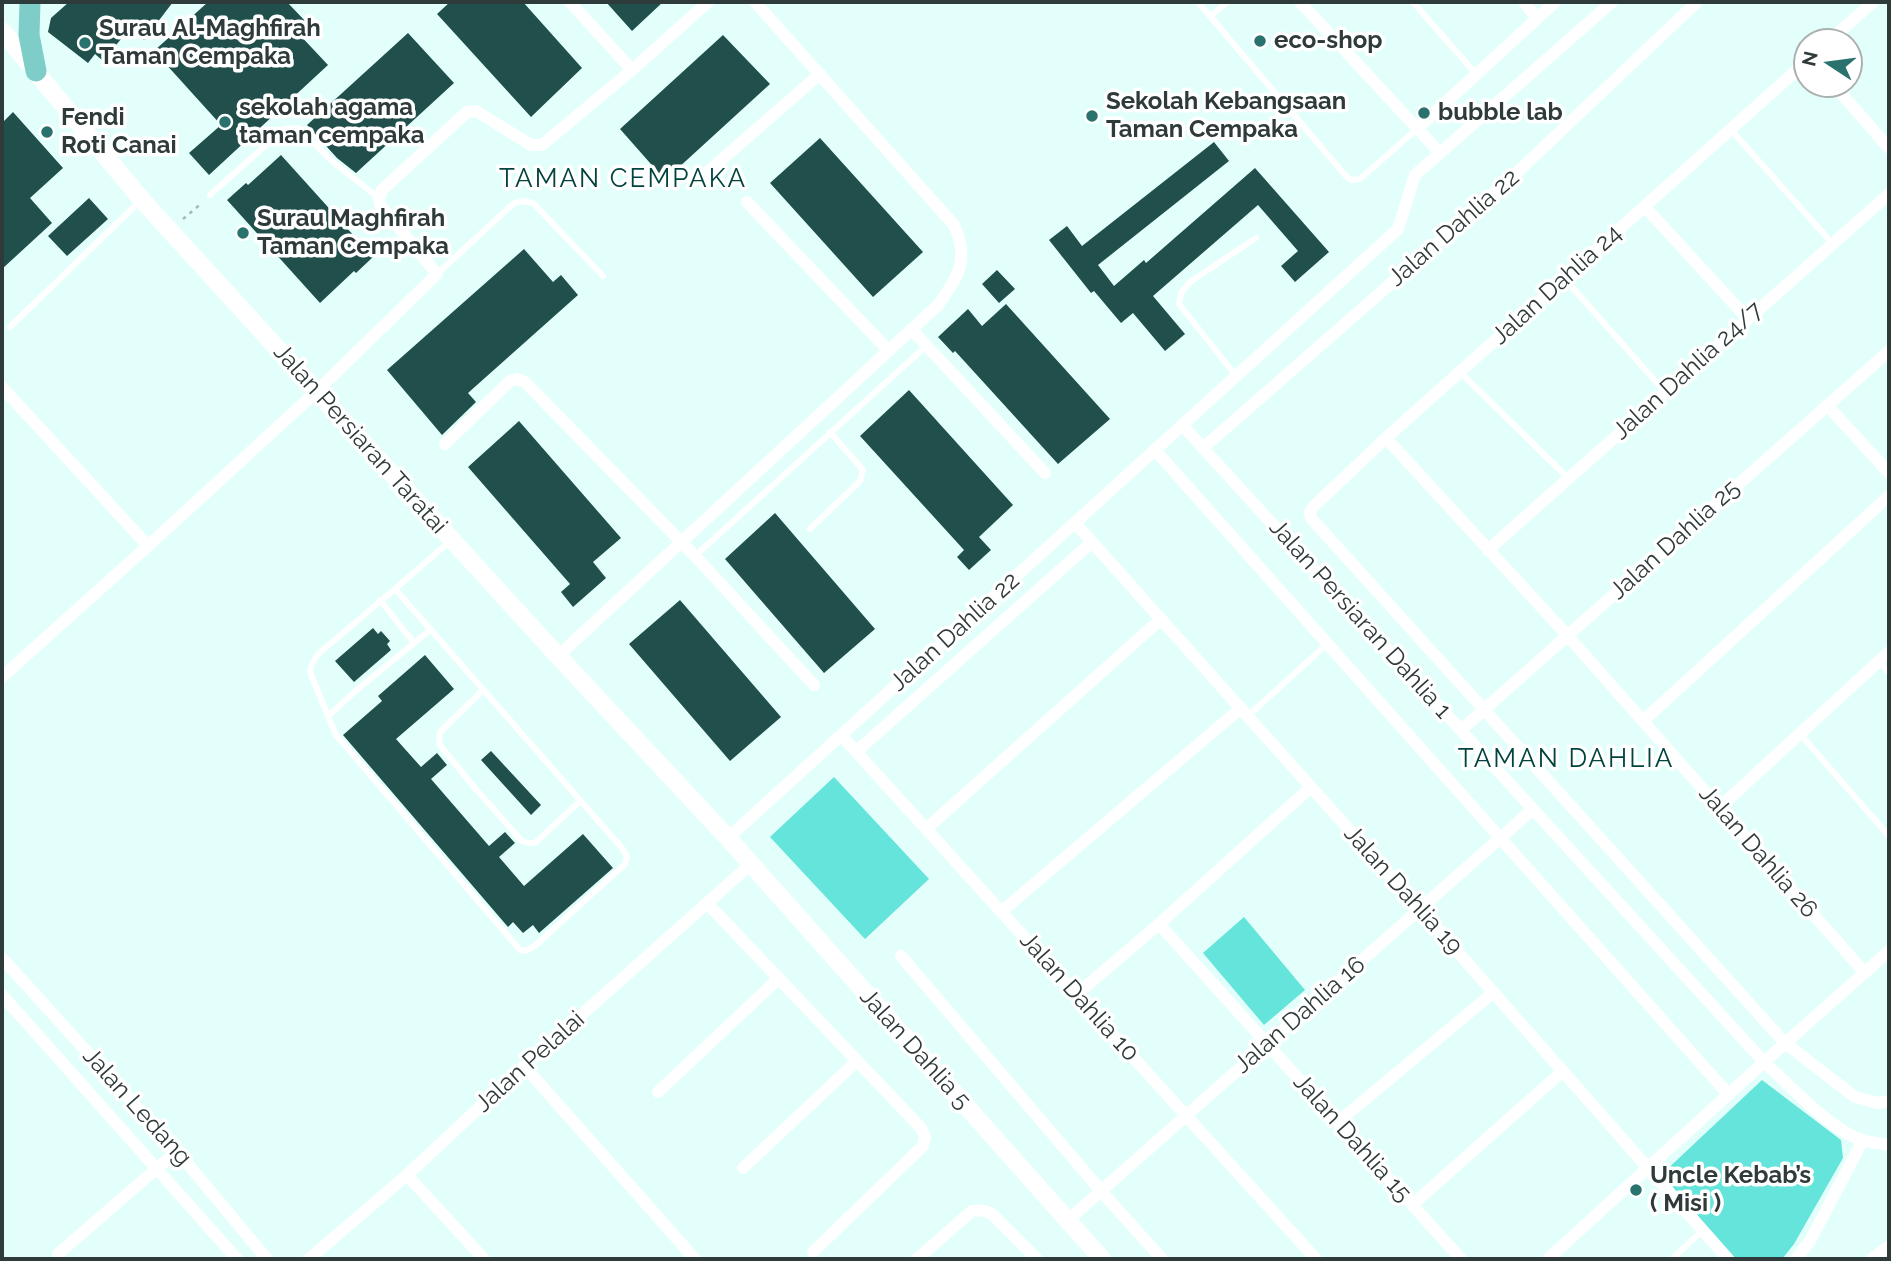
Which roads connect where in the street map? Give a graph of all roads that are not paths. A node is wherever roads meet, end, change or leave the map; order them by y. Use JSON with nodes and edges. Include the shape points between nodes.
{"nodes":[{"id":1,"x":30,"y":2,"type":"edge"},
{"id":2,"x":570,"y":2,"type":"edge"},
{"id":3,"x":708,"y":2,"type":"edge"},
{"id":4,"x":755,"y":2,"type":"edge"},
{"id":5,"x":1198,"y":2,"type":"edge"},
{"id":6,"x":1227,"y":2,"type":"edge"},
{"id":7,"x":1413,"y":2,"type":"edge"},
{"id":8,"x":1524,"y":2,"type":"edge"},
{"id":9,"x":1555,"y":2,"type":"edge"},
{"id":10,"x":1612,"y":2,"type":"edge"},
{"id":11,"x":1697,"y":2,"type":"edge"},
{"id":12,"x":1873,"y":2,"type":"edge"},
{"id":13,"x":1305,"y":3,"type":"edge"},
{"id":14,"x":1211,"y":16,"type":"junction"},
{"id":15,"x":1538,"y":18,"type":"junction"},
{"id":16,"x":1844,"y":28,"type":"edge"},
{"id":17,"x":2,"y":31,"type":"edge"},
{"id":18,"x":2,"y":52,"type":"edge"},
{"id":19,"x":632,"y":70,"type":"junction"},
{"id":20,"x":36,"y":71,"type":"junction"},
{"id":21,"x":820,"y":74,"type":"junction"},
{"id":22,"x":1476,"y":74,"type":"junction"},
{"id":23,"x":1793,"y":74,"type":"edge"},
{"id":24,"x":1845,"y":98,"type":"edge"},
{"id":25,"x":1418,"y":128,"type":"junction"},
{"id":26,"x":1731,"y":130,"type":"junction"},
{"id":27,"x":1889,"y":148,"type":"edge"},
{"id":28,"x":1440,"y":153,"type":"junction"},
{"id":29,"x":703,"y":176,"type":"dead end"},
{"id":30,"x":1889,"y":194,"type":"edge"},
{"id":31,"x":210,"y":195,"type":"road end"},
{"id":32,"x":379,"y":198,"type":"junction"},
{"id":33,"x":142,"y":200,"type":"junction"},
{"id":34,"x":747,"y":202,"type":"dead end"},
{"id":35,"x":1644,"y":207,"type":"junction"},
{"id":36,"x":1256,"y":238,"type":"dead end"},
{"id":37,"x":1832,"y":243,"type":"junction"},
{"id":38,"x":437,"y":274,"type":"junction"},
{"id":39,"x":603,"y":276,"type":"dead end"},
{"id":40,"x":1564,"y":278,"type":"junction"},
{"id":41,"x":1748,"y":318,"type":"junction"},
{"id":42,"x":10,"y":327,"type":"dead end"},
{"id":43,"x":912,"y":330,"type":"junction"},
{"id":44,"x":926,"y":346,"type":"junction"},
{"id":45,"x":889,"y":351,"type":"junction"},
{"id":46,"x":1889,"y":351,"type":"edge"},
{"id":47,"x":1460,"y":372,"type":"junction"},
{"id":48,"x":1236,"y":376,"type":"junction"},
{"id":49,"x":2,"y":387,"type":"edge"},
{"id":50,"x":317,"y":391,"type":"junction"},
{"id":51,"x":1665,"y":392,"type":"junction"},
{"id":52,"x":1828,"y":405,"type":"junction"},
{"id":53,"x":1182,"y":425,"type":"junction"},
{"id":54,"x":830,"y":432,"type":"junction"},
{"id":55,"x":1386,"y":438,"type":"junction"},
{"id":56,"x":445,"y":444,"type":"dead end"},
{"id":57,"x":1203,"y":448,"type":"junction"},
{"id":58,"x":1155,"y":450,"type":"junction"},
{"id":59,"x":1045,"y":473,"type":"dead end"},
{"id":60,"x":1889,"y":473,"type":"edge"},
{"id":61,"x":1568,"y":478,"type":"junction"},
{"id":62,"x":1889,"y":496,"type":"edge"},
{"id":63,"x":1075,"y":523,"type":"junction"},
{"id":64,"x":810,"y":529,"type":"dead end"},
{"id":65,"x":451,"y":540,"type":"junction"},
{"id":66,"x":1092,"y":542,"type":"junction"},
{"id":67,"x":681,"y":543,"type":"junction"},
{"id":68,"x":148,"y":546,"type":"junction"},
{"id":69,"x":1488,"y":550,"type":"junction"},
{"id":70,"x":695,"y":556,"type":"junction"},
{"id":71,"x":394,"y":589,"type":"junction"},
{"id":72,"x":380,"y":600,"type":"junction"},
{"id":73,"x":1161,"y":619,"type":"junction"},
{"id":74,"x":430,"y":630,"type":"junction"},
{"id":75,"x":1567,"y":635,"type":"junction"},
{"id":76,"x":414,"y":643,"type":"junction"},
{"id":77,"x":1328,"y":644,"type":"junction"},
{"id":78,"x":558,"y":656,"type":"junction"},
{"id":79,"x":1884,"y":657,"type":"edge"},
{"id":80,"x":4,"y":670,"type":"edge"},
{"id":81,"x":1889,"y":673,"type":"edge"},
{"id":82,"x":814,"y":685,"type":"dead end"},
{"id":83,"x":483,"y":690,"type":"junction"},
{"id":84,"x":1484,"y":709,"type":"junction"},
{"id":85,"x":1244,"y":712,"type":"junction"},
{"id":86,"x":328,"y":716,"type":"junction"},
{"id":87,"x":1643,"y":721,"type":"junction"},
{"id":88,"x":1461,"y":730,"type":"junction"},
{"id":89,"x":1800,"y":734,"type":"junction"},
{"id":90,"x":841,"y":735,"type":"junction"},
{"id":91,"x":856,"y":752,"type":"junction"},
{"id":92,"x":1311,"y":786,"type":"junction"},
{"id":93,"x":580,"y":801,"type":"junction"},
{"id":94,"x":1719,"y":808,"type":"junction"},
{"id":95,"x":1533,"y":809,"type":"junction"},
{"id":96,"x":926,"y":829,"type":"junction"},
{"id":97,"x":1889,"y":836,"type":"edge"},
{"id":98,"x":728,"y":838,"type":"junction"},
{"id":99,"x":1500,"y":838,"type":"junction"},
{"id":100,"x":751,"y":864,"type":"junction"},
{"id":101,"x":707,"y":903,"type":"junction"},
{"id":102,"x":1420,"y":909,"type":"junction"},
{"id":103,"x":1001,"y":912,"type":"junction"},
{"id":104,"x":1159,"y":924,"type":"junction"},
{"id":105,"x":1889,"y":951,"type":"edge"},
{"id":106,"x":901,"y":956,"type":"dead end"},
{"id":107,"x":2,"y":958,"type":"edge"},
{"id":108,"x":1865,"y":973,"type":"junction"},
{"id":109,"x":778,"y":979,"type":"junction"},
{"id":110,"x":1494,"y":992,"type":"junction"},
{"id":111,"x":2,"y":995,"type":"edge"},
{"id":112,"x":1076,"y":995,"type":"junction"},
{"id":113,"x":1786,"y":1043,"type":"junction"},
{"id":114,"x":1267,"y":1044,"type":"junction"},
{"id":115,"x":856,"y":1061,"type":"junction"},
{"id":116,"x":1764,"y":1062,"type":"junction"},
{"id":117,"x":524,"y":1066,"type":"junction"},
{"id":118,"x":1563,"y":1071,"type":"junction"},
{"id":119,"x":658,"y":1092,"type":"dead end"},
{"id":120,"x":1728,"y":1095,"type":"junction"},
{"id":121,"x":1889,"y":1101,"type":"edge"},
{"id":122,"x":1186,"y":1116,"type":"junction"},
{"id":123,"x":1338,"y":1122,"type":"junction"},
{"id":124,"x":1863,"y":1140,"type":"junction"},
{"id":125,"x":1889,"y":1145,"type":"edge"},
{"id":126,"x":177,"y":1151,"type":"junction"},
{"id":127,"x":157,"y":1168,"type":"junction"},
{"id":128,"x":743,"y":1168,"type":"dead end"},
{"id":129,"x":1648,"y":1168,"type":"junction"},
{"id":130,"x":407,"y":1175,"type":"junction"},
{"id":131,"x":1101,"y":1191,"type":"junction"},
{"id":132,"x":1412,"y":1205,"type":"junction"},
{"id":133,"x":1067,"y":1221,"type":"junction"},
{"id":134,"x":1703,"y":1230,"type":"junction"},
{"id":135,"x":1889,"y":1245,"type":"edge"},
{"id":136,"x":813,"y":1252,"type":"dead end"},
{"id":137,"x":58,"y":1254,"type":"dead end"},
{"id":138,"x":237,"y":1259,"type":"edge"},
{"id":139,"x":267,"y":1259,"type":"edge"},
{"id":140,"x":309,"y":1259,"type":"edge"},
{"id":141,"x":484,"y":1259,"type":"edge"},
{"id":142,"x":695,"y":1259,"type":"edge"},
{"id":143,"x":917,"y":1259,"type":"edge"},
{"id":144,"x":1037,"y":1259,"type":"edge"},
{"id":145,"x":1101,"y":1259,"type":"edge"},
{"id":146,"x":1162,"y":1259,"type":"edge"},
{"id":147,"x":1316,"y":1259,"type":"edge"},
{"id":148,"x":1461,"y":1259,"type":"edge"},
{"id":149,"x":1548,"y":1259,"type":"edge"},
{"id":150,"x":1672,"y":1259,"type":"edge"},
{"id":151,"x":1728,"y":1259,"type":"edge"},
{"id":152,"x":1796,"y":1259,"type":"edge"},
{"id":153,"x":1871,"y":1259,"type":"edge"}],
"edges":[{"from":1,"to":20,"type":"main road","via":[[29,35]]},
{"from":2,"to":19,"type":"street"},
{"from":3,"to":19,"type":"street"},
{"from":4,"to":21,"type":"street"},
{"from":5,"to":14,"type":"lane"},
{"from":6,"to":14,"type":"lane"},
{"from":7,"to":22,"type":"lane"},
{"from":8,"to":15,"type":"street"},
{"from":9,"to":15,"type":"street"},
{"from":10,"to":28,"type":"street"},
{"from":11,"to":57,"type":"street","name":"Jalan Dahlia 22","via":[[1507,182]]},
{"from":12,"to":16,"type":"street"},
{"from":13,"to":25,"type":"street"},
{"from":14,"to":25,"type":"lane","via":[[1351,180],[1360,179]]},
{"from":15,"to":22,"type":"street"},
{"from":17,"to":20,"type":"street","name":"Jalan Persiaran Taratai"},
{"from":18,"to":20,"type":"street"},
{"from":19,"to":32,"type":"street","via":[[542,145],[531,145],[476,110],[467,112],[382,190]]},
{"from":20,"to":33,"type":"street","name":"Jalan Persiaran Taratai"},
{"from":21,"to":29,"type":"street"},
{"from":21,"to":43,"type":"street","via":[[954,225],[960,238],[956,280]]},
{"from":22,"to":25,"type":"street"},
{"from":23,"to":26,"type":"street","name":"Jalan Dahlia 24"},
{"from":24,"to":27,"type":"street"},
{"from":25,"to":28,"type":"street"},
{"from":26,"to":35,"type":"street","name":"Jalan Dahlia 24"},
{"from":26,"to":37,"type":"lane"},
{"from":28,"to":48,"type":"street","name":"Jalan Dahlia 22","via":[[1415,175],[1398,229]]},
{"from":30,"to":37,"type":"street","name":"Jalan Dahlia 24/7"},
{"from":31,"to":32,"type":"lane","via":[[284,129],[299,128],[332,162]]},
{"from":32,"to":38,"type":"street","via":[[385,212]]},
{"from":33,"to":42,"type":"lane"},
{"from":33,"to":50,"type":"street","name":"Jalan Persiaran Taratai"},
{"from":34,"to":45,"type":"street"},
{"from":35,"to":40,"type":"street","name":"Jalan Dahlia 24"},
{"from":35,"to":41,"type":"street"},
{"from":36,"to":48,"type":"lane","via":[[1190,282],[1181,293],[1180,304]]},
{"from":37,"to":41,"type":"street","name":"Jalan Dahlia 24/7"},
{"from":38,"to":39,"type":"lane","via":[[514,203],[523,201],[533,203]]},
{"from":38,"to":50,"type":"street"},
{"from":40,"to":47,"type":"street","name":"Jalan Dahlia 24"},
{"from":40,"to":51,"type":"lane"},
{"from":41,"to":51,"type":"street","name":"Jalan Dahlia 24/7"},
{"from":43,"to":44,"type":"street"},
{"from":43,"to":45,"type":"street"},
{"from":44,"to":54,"type":"lane"},
{"from":44,"to":59,"type":"street"},
{"from":45,"to":67,"type":"street"},
{"from":46,"to":52,"type":"street","name":"Jalan Dahlia 25"},
{"from":47,"to":55,"type":"street","name":"Jalan Dahlia 24"},
{"from":47,"to":61,"type":"lane"},
{"from":48,"to":53,"type":"street","name":"Jalan Dahlia 22"},
{"from":49,"to":68,"type":"street"},
{"from":50,"to":65,"type":"street","name":"Jalan Persiaran Taratai"},
{"from":50,"to":68,"type":"street"},
{"from":51,"to":61,"type":"street","name":"Jalan Dahlia 24/7"},
{"from":52,"to":60,"type":"street"},
{"from":52,"to":75,"type":"street","name":"Jalan Dahlia 25"},
{"from":53,"to":57,"type":"street","name":"Jalan Persiaran Dahlia 1"},
{"from":53,"to":58,"type":"street","name":"Jalan Dahlia 22"},
{"from":54,"to":64,"type":"lane","via":[[863,470],[860,481]]},
{"from":54,"to":70,"type":"lane"},
{"from":55,"to":69,"type":"street","name":"Jalan Dahlia 26"},
{"from":55,"to":84,"type":"street","name":"Jalan Dahlia 24","via":[[1313,507],[1311,517]]},
{"from":56,"to":67,"type":"street","via":[[510,381],[525,382]]},
{"from":57,"to":88,"type":"street","name":"Jalan Persiaran Dahlia 1"},
{"from":58,"to":63,"type":"street","name":"Jalan Dahlia 22"},
{"from":58,"to":77,"type":"street","name":"Jalan Persiaran Dahlia 1"},
{"from":61,"to":69,"type":"street","name":"Jalan Dahlia 24/7"},
{"from":62,"to":87,"type":"street"},
{"from":63,"to":66,"type":"street","name":"Jalan Dahlia 19"},
{"from":63,"to":90,"type":"street","name":"Jalan Dahlia 22"},
{"from":65,"to":71,"type":"lane"},
{"from":65,"to":78,"type":"street","name":"Jalan Persiaran Taratai"},
{"from":66,"to":73,"type":"street","name":"Jalan Dahlia 19"},
{"from":66,"to":91,"type":"street"},
{"from":67,"to":70,"type":"street"},
{"from":67,"to":78,"type":"street"},
{"from":68,"to":80,"type":"street"},
{"from":69,"to":75,"type":"street","name":"Jalan Dahlia 26"},
{"from":70,"to":82,"type":"street"},
{"from":71,"to":72,"type":"lane"},
{"from":71,"to":74,"type":"lane"},
{"from":72,"to":76,"type":"lane"},
{"from":72,"to":86,"type":"lane","via":[[312,664],[310,672]]},
{"from":73,"to":85,"type":"street","name":"Jalan Dahlia 19"},
{"from":73,"to":96,"type":"street"},
{"from":74,"to":76,"type":"lane"},
{"from":74,"to":83,"type":"lane"},
{"from":75,"to":84,"type":"street","name":"Jalan Dahlia 25"},
{"from":75,"to":87,"type":"street","name":"Jalan Dahlia 26"},
{"from":76,"to":86,"type":"lane"},
{"from":77,"to":85,"type":"lane"},
{"from":77,"to":99,"type":"street","name":"Jalan Persiaran Dahlia 1"},
{"from":78,"to":98,"type":"street","name":"Jalan Persiaran Taratai"},
{"from":79,"to":81,"type":"lane"},
{"from":79,"to":89,"type":"street"},
{"from":83,"to":93,"type":"lane"},
{"from":83,"to":93,"type":"lane","via":[[439,738],[474,787],[528,844],[536,843]]},
{"from":84,"to":88,"type":"street","name":"Jalan Dahlia 25"},
{"from":84,"to":113,"type":"street"},
{"from":85,"to":92,"type":"street","name":"Jalan Dahlia 19"},
{"from":85,"to":103,"type":"street"},
{"from":86,"to":93,"type":"lane","via":[[336,735],[520,950],[537,944],[625,864],[622,848]]},
{"from":87,"to":94,"type":"street","name":"Jalan Dahlia 26"},
{"from":88,"to":95,"type":"street","name":"Jalan Persiaran Dahlia 1"},
{"from":89,"to":94,"type":"street"},
{"from":89,"to":97,"type":"lane"},
{"from":90,"to":91,"type":"street","name":"Jalan Dahlia 10"},
{"from":90,"to":98,"type":"street","name":"Jalan Dahlia 22"},
{"from":91,"to":96,"type":"street","name":"Jalan Dahlia 10"},
{"from":92,"to":102,"type":"street","name":"Jalan Dahlia 19"},
{"from":92,"to":104,"type":"street"},
{"from":94,"to":108,"type":"street","name":"Jalan Dahlia 26"},
{"from":95,"to":99,"type":"street","name":"Jalan Dahlia 16"},
{"from":95,"to":116,"type":"street","name":"Jalan Persiaran Dahlia 1"},
{"from":96,"to":103,"type":"street","name":"Jalan Dahlia 10"},
{"from":98,"to":100,"type":"street","name":"Jalan Dahlia 5"},
{"from":99,"to":102,"type":"street","name":"Jalan Dahlia 16"},
{"from":99,"to":120,"type":"street","name":"Jalan Persiaran Dahlia 1"},
{"from":100,"to":101,"type":"street","name":"Jalan Pelalai"},
{"from":100,"to":133,"type":"street","name":"Jalan Dahlia 5"},
{"from":101,"to":109,"type":"street"},
{"from":101,"to":117,"type":"street","name":"Jalan Pelalai"},
{"from":102,"to":110,"type":"street","name":"Jalan Dahlia 19"},
{"from":102,"to":114,"type":"street","name":"Jalan Dahlia 16"},
{"from":103,"to":112,"type":"street","name":"Jalan Dahlia 10"},
{"from":104,"to":112,"type":"street"},
{"from":104,"to":114,"type":"street","name":"Jalan Dahlia 15"},
{"from":105,"to":108,"type":"street"},
{"from":106,"to":131,"type":"street"},
{"from":107,"to":126,"type":"street","name":"Jalan Ledang"},
{"from":108,"to":113,"type":"street"},
{"from":109,"to":115,"type":"street"},
{"from":109,"to":119,"type":"street"},
{"from":110,"to":118,"type":"street","name":"Jalan Dahlia 19"},
{"from":110,"to":123,"type":"street"},
{"from":111,"to":127,"type":"street"},
{"from":112,"to":122,"type":"street","name":"Jalan Dahlia 10"},
{"from":113,"to":116,"type":"street"},
{"from":113,"to":121,"type":"street","via":[[1856,1097]]},
{"from":114,"to":122,"type":"street","name":"Jalan Dahlia 16"},
{"from":114,"to":123,"type":"street","name":"Jalan Dahlia 15"},
{"from":115,"to":128,"type":"street"},
{"from":115,"to":136,"type":"street","via":[[921,1128],[923,1146]]},
{"from":116,"to":120,"type":"street"},
{"from":116,"to":124,"type":"street","name":"Jalan Persiaran Dahlia 1","via":[[1827,1119]]},
{"from":117,"to":130,"type":"street","name":"Jalan Pelalai"},
{"from":117,"to":142,"type":"street"},
{"from":118,"to":129,"type":"street","name":"Jalan Dahlia 19"},
{"from":118,"to":132,"type":"street"},
{"from":120,"to":129,"type":"street"},
{"from":122,"to":131,"type":"street","name":"Jalan Dahlia 16"},
{"from":122,"to":147,"type":"street","name":"Jalan Dahlia 10"},
{"from":123,"to":132,"type":"street","name":"Jalan Dahlia 15"},
{"from":124,"to":125,"type":"street","name":"Jalan Persiaran Dahlia 1"},
{"from":124,"to":152,"type":"street"},
{"from":126,"to":127,"type":"street"},
{"from":126,"to":139,"type":"street","name":"Jalan Ledang"},
{"from":127,"to":137,"type":"street"},
{"from":127,"to":138,"type":"street"},
{"from":129,"to":134,"type":"street","name":"Jalan Dahlia 19"},
{"from":129,"to":149,"type":"street"},
{"from":130,"to":140,"type":"street","name":"Jalan Pelalai"},
{"from":130,"to":141,"type":"street"},
{"from":131,"to":133,"type":"street","name":"Jalan Dahlia 16"},
{"from":131,"to":146,"type":"street"},
{"from":132,"to":148,"type":"street","name":"Jalan Dahlia 15"},
{"from":133,"to":145,"type":"street","name":"Jalan Dahlia 5"},
{"from":134,"to":150,"type":"lane"},
{"from":134,"to":151,"type":"street","name":"Jalan Dahlia 19"},
{"from":135,"to":153,"type":"street"},
{"from":143,"to":144,"type":"street","via":[[972,1211],[987,1210]]}]}
